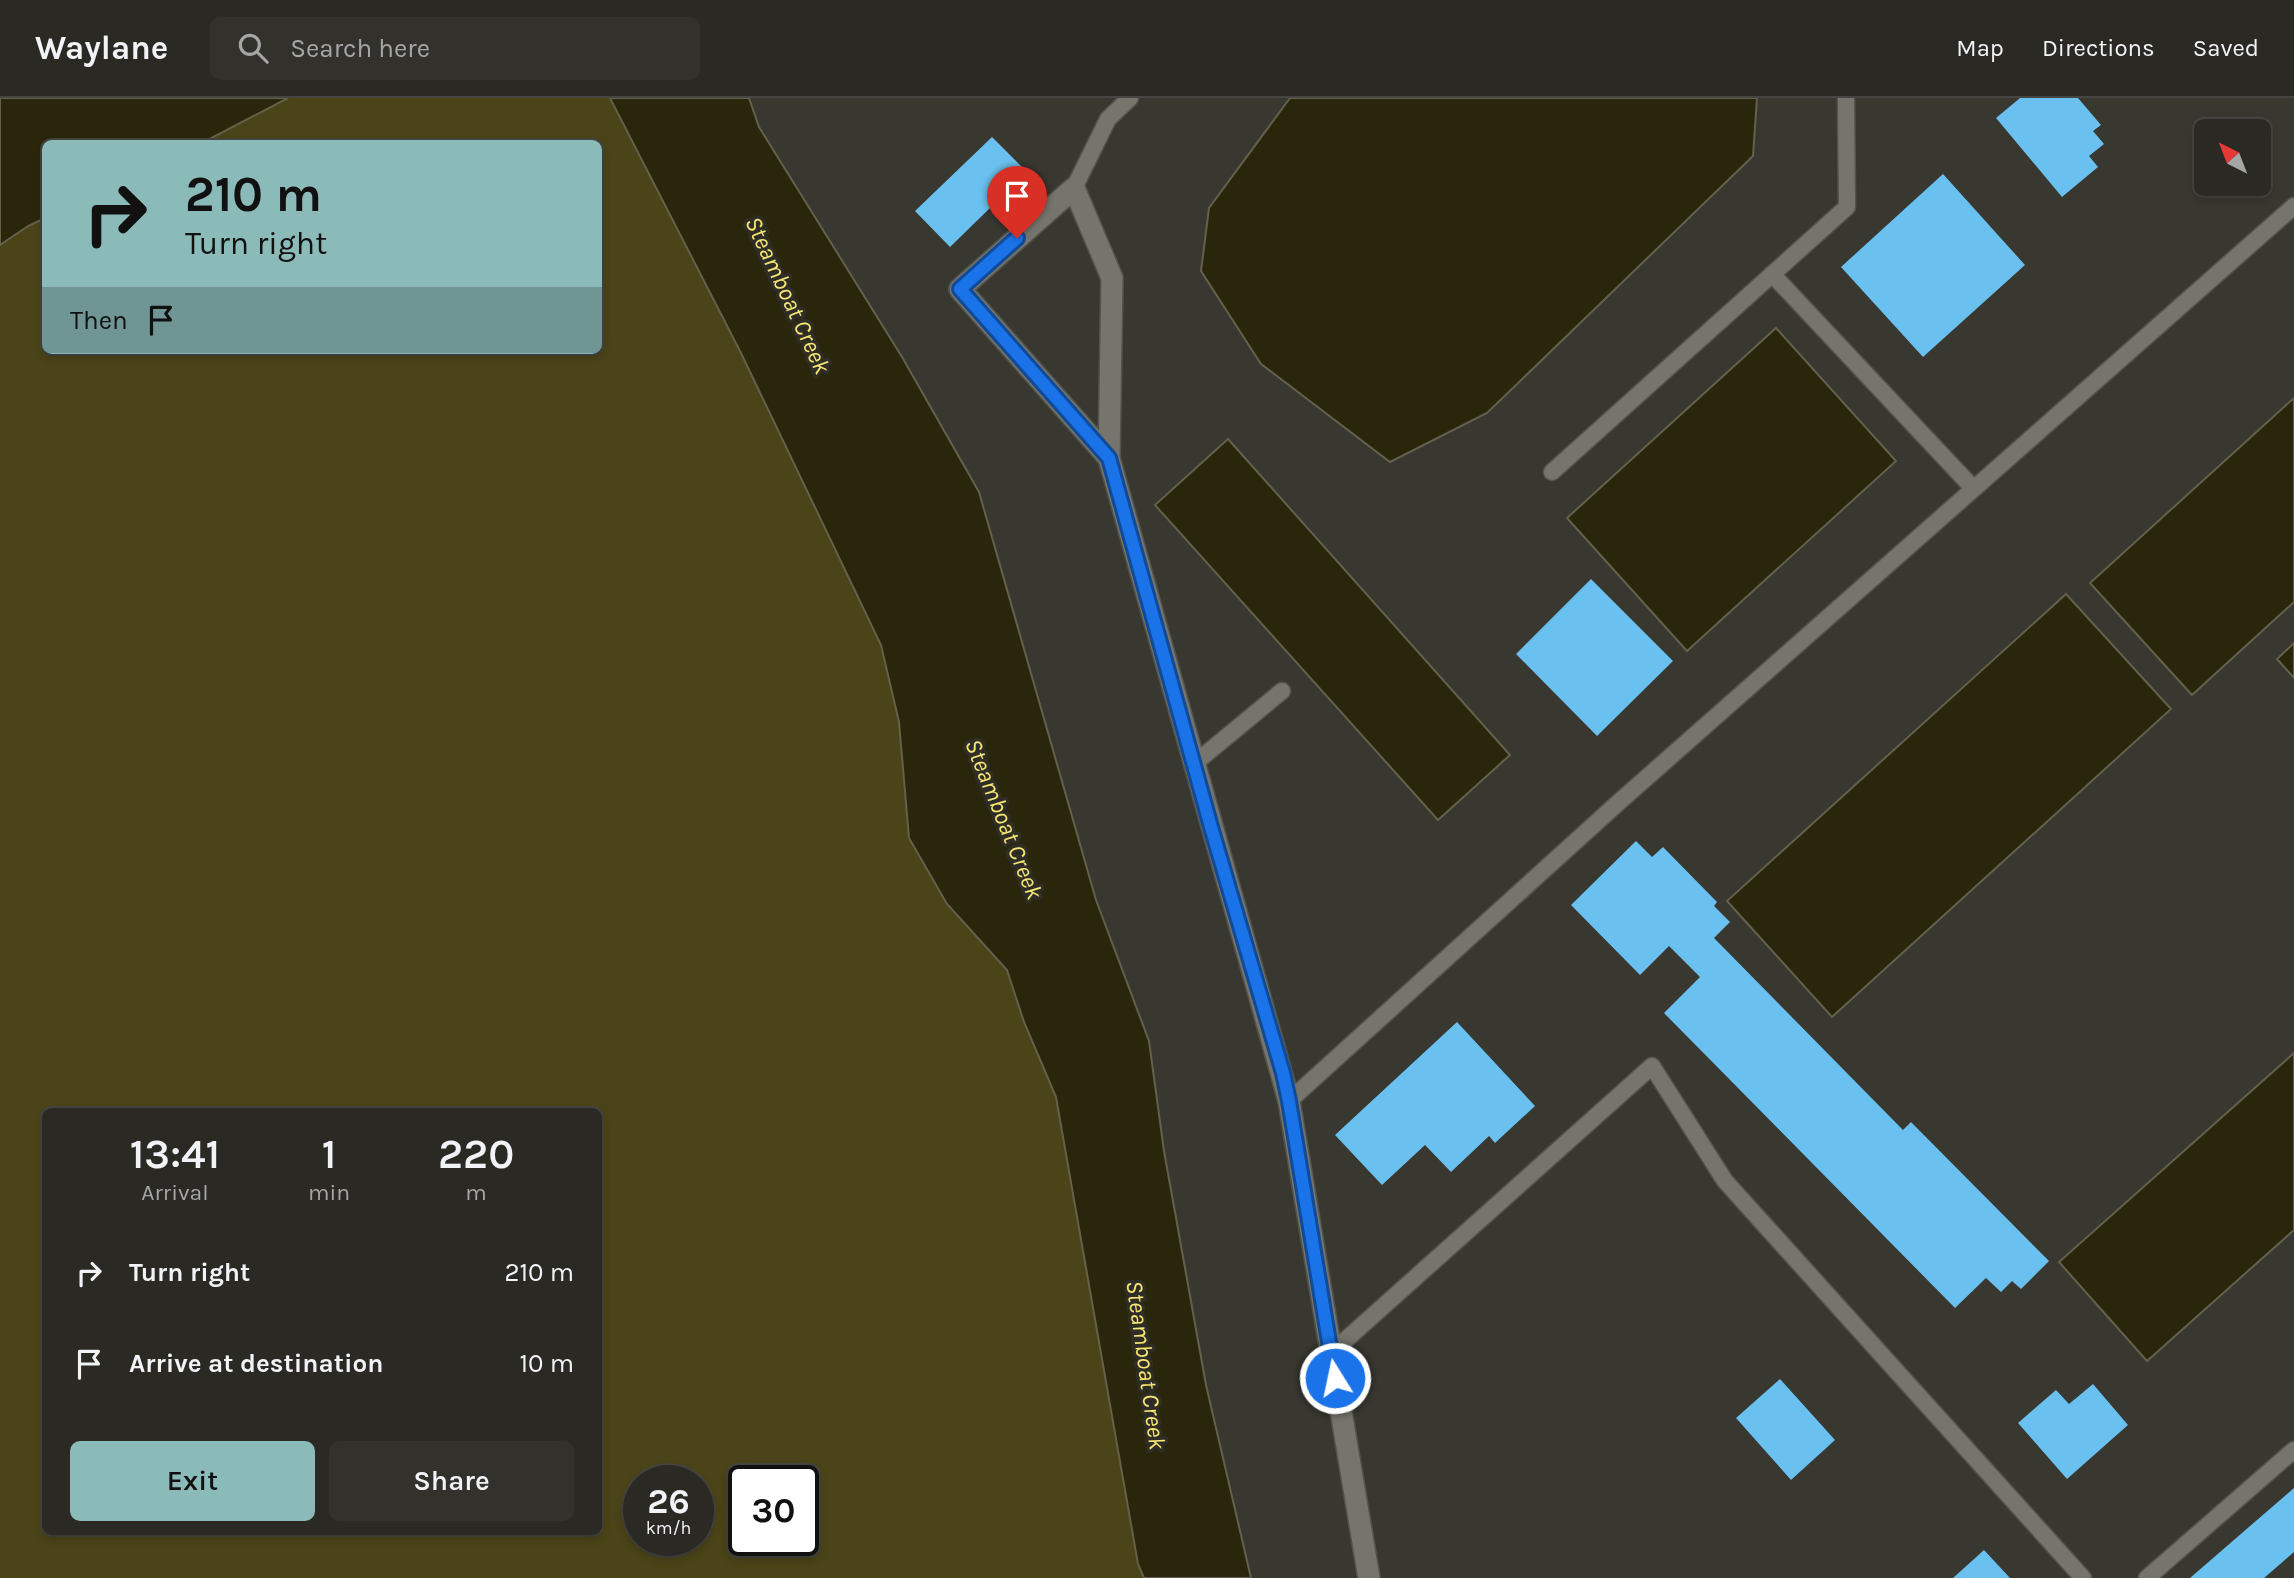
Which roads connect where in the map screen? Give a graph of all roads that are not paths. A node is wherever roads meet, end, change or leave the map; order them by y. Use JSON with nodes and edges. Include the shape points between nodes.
{"nodes":[{"id":1,"x":1129,"y":98,"type":"edge"},
{"id":2,"x":1846,"y":98,"type":"edge"},
{"id":3,"x":1074,"y":188,"type":"junction"},
{"id":4,"x":2294,"y":206,"type":"edge"},
{"id":5,"x":1772,"y":274,"type":"junction"},
{"id":6,"x":1109,"y":458,"type":"junction"},
{"id":7,"x":1552,"y":472,"type":"dead end"},
{"id":8,"x":1973,"y":488,"type":"junction"},
{"id":9,"x":1282,"y":691,"type":"dead end"},
{"id":10,"x":1195,"y":763,"type":"junction"},
{"id":11,"x":1289,"y":1101,"type":"junction"},
{"id":12,"x":1331,"y":1353,"type":"junction"},
{"id":13,"x":2294,"y":1450,"type":"edge"},
{"id":14,"x":1369,"y":1578,"type":"edge"},
{"id":15,"x":2083,"y":1578,"type":"edge"},
{"id":16,"x":2147,"y":1578,"type":"edge"}],
"edges":[{"from":1,"to":3,"type":"lane","via":[[1108,119]]},
{"from":2,"to":5,"type":"lane","via":[[1847,207]]},
{"from":3,"to":6,"type":"street","via":[[1112,278]]},
{"from":3,"to":6,"type":"street","via":[[960,289]]},
{"from":4,"to":8,"type":"lane"},
{"from":5,"to":7,"type":"lane"},
{"from":5,"to":8,"type":"lane"},
{"from":6,"to":10,"type":"street"},
{"from":8,"to":11,"type":"lane"},
{"from":9,"to":10,"type":"lane"},
{"from":10,"to":11,"type":"street"},
{"from":11,"to":12,"type":"street"},
{"from":12,"to":14,"type":"street"},
{"from":12,"to":15,"type":"lane","via":[[1652,1066],[1726,1181]]},
{"from":13,"to":16,"type":"lane"}]}
